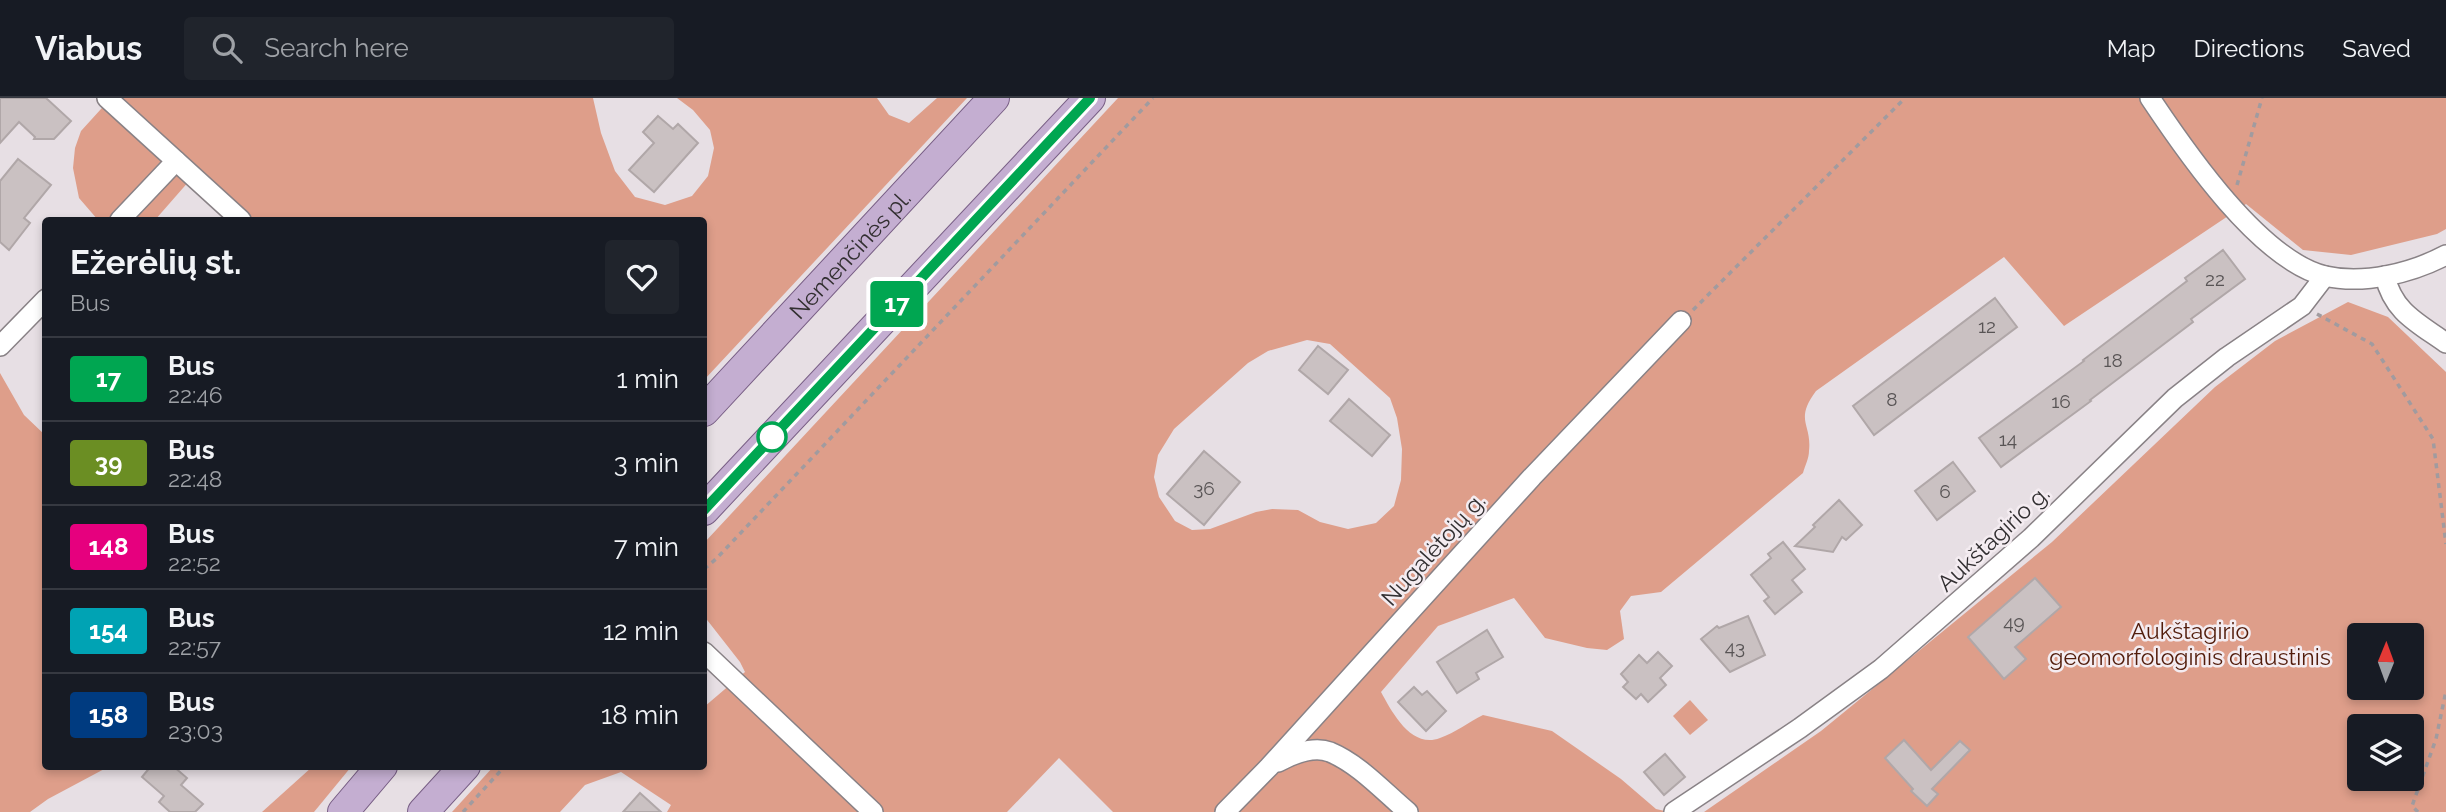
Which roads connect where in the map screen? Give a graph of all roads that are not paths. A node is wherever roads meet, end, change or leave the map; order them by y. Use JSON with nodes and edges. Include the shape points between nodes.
{"nodes":[{"id":1,"x":107,"y":98,"type":"edge"},
{"id":2,"x":994,"y":98,"type":"edge"},
{"id":3,"x":1090,"y":98,"type":"edge"},
{"id":4,"x":2150,"y":98,"type":"edge"},
{"id":5,"x":176,"y":161,"type":"junction"},
{"id":6,"x":123,"y":217,"type":"edge"},
{"id":7,"x":238,"y":217,"type":"edge"},
{"id":8,"x":2446,"y":256,"type":"edge"},
{"id":9,"x":2325,"y":276,"type":"junction"},
{"id":10,"x":2385,"y":276,"type":"junction"},
{"id":11,"x":42,"y":303,"type":"edge"},
{"id":12,"x":1681,"y":321,"type":"road end"},
{"id":13,"x":2446,"y":344,"type":"edge"},
{"id":14,"x":0,"y":346,"type":"edge"},
{"id":15,"x":707,"y":408,"type":"edge"},
{"id":16,"x":707,"y":507,"type":"edge"},
{"id":17,"x":707,"y":655,"type":"edge"},
{"id":18,"x":1269,"y":767,"type":"junction"},
{"id":19,"x":379,"y":770,"type":"edge"},
{"id":20,"x":461,"y":770,"type":"edge"},
{"id":21,"x":343,"y":812,"type":"edge"},
{"id":22,"x":423,"y":812,"type":"edge"},
{"id":23,"x":873,"y":812,"type":"edge"},
{"id":24,"x":1225,"y":812,"type":"edge"},
{"id":25,"x":1408,"y":812,"type":"edge"},
{"id":26,"x":1674,"y":812,"type":"edge"}],
"edges":[{"from":1,"to":5,"type":"street"},
{"from":2,"to":15,"type":"main road","name":"Nemenčinės pl."},
{"from":3,"to":16,"type":"main road"},
{"from":4,"to":9,"type":"street","via":[[2230,207],[2293,261]]},
{"from":5,"to":6,"type":"street"},
{"from":5,"to":7,"type":"street"},
{"from":8,"to":10,"type":"street"},
{"from":9,"to":10,"type":"street"},
{"from":9,"to":26,"type":"street","name":"Aukštagirio g.","via":[[2302,306],[2175,398],[2031,538],[1881,669]]},
{"from":10,"to":13,"type":"street","via":[[2396,305]]},
{"from":11,"to":14,"type":"street"},
{"from":12,"to":18,"type":"street","name":"Nugalėtojų g.","via":[[1532,477]]},
{"from":17,"to":23,"type":"street"},
{"from":18,"to":24,"type":"street","name":"Nugalėtojų g."},
{"from":18,"to":25,"type":"street","via":[[1296,752],[1328,751]]},
{"from":19,"to":21,"type":"main road"},
{"from":20,"to":22,"type":"main road"}]}
